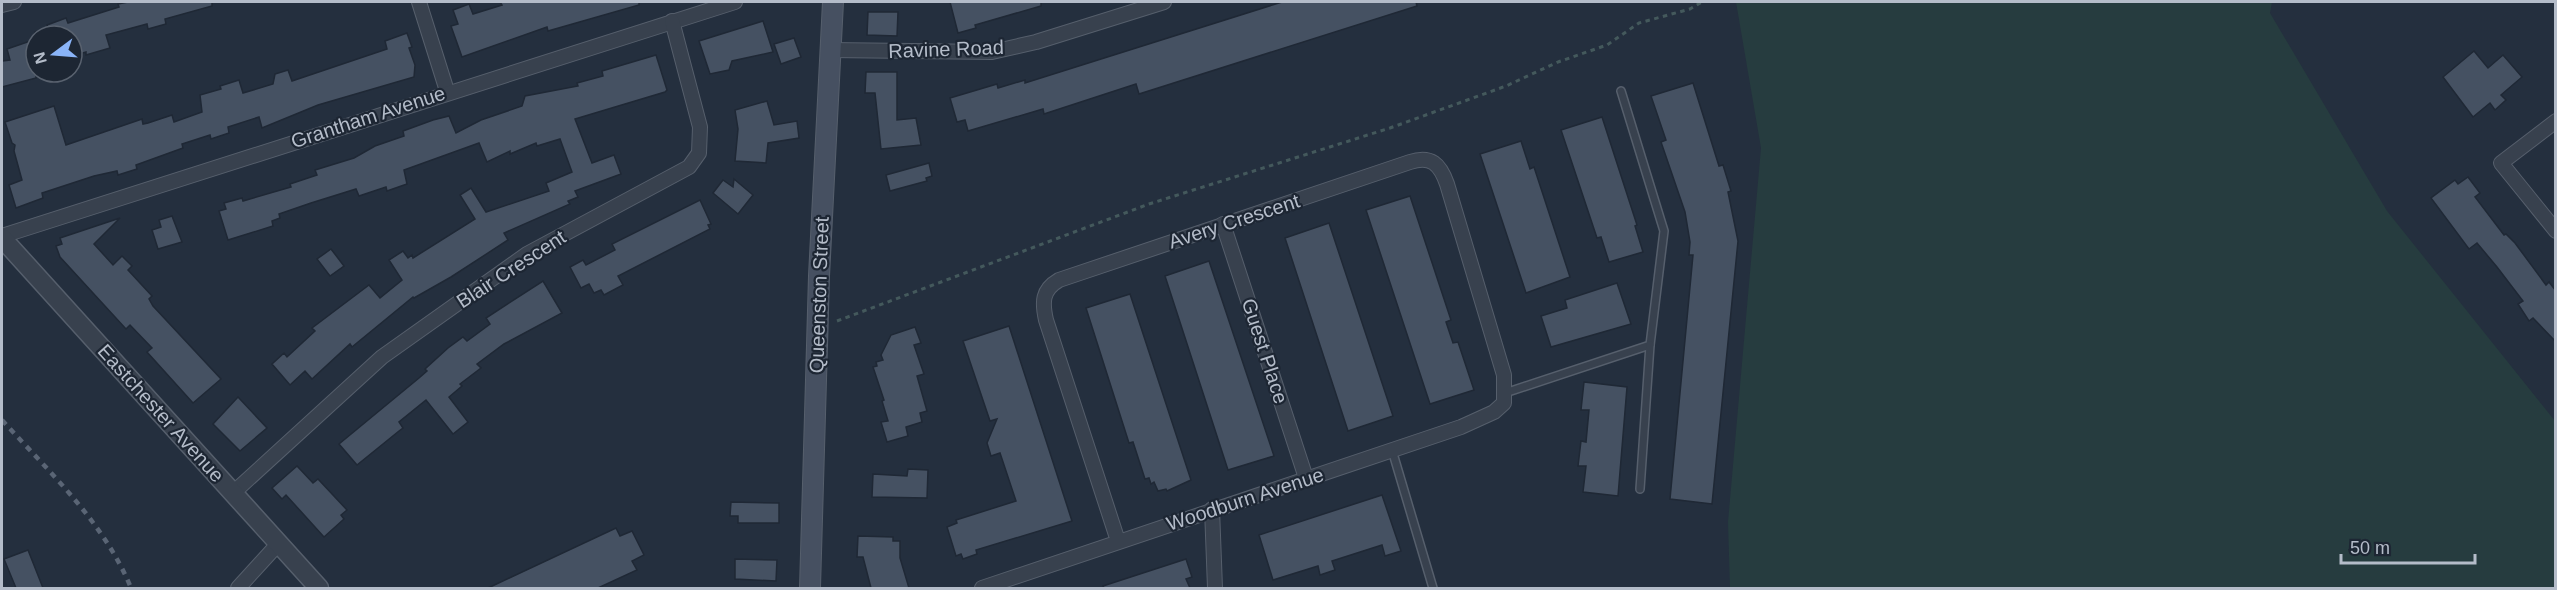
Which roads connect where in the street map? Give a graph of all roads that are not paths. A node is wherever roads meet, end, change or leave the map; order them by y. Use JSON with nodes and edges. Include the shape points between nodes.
{"nodes":[{"id":1,"x":14,"y":2,"type":"edge"},
{"id":2,"x":419,"y":2,"type":"edge"},
{"id":3,"x":735,"y":2,"type":"edge"},
{"id":4,"x":833,"y":2,"type":"edge"},
{"id":5,"x":1164,"y":2,"type":"edge"},
{"id":6,"x":2,"y":5,"type":"edge"},
{"id":7,"x":672,"y":21,"type":"junction"},
{"id":8,"x":830,"y":50,"type":"junction"},
{"id":9,"x":447,"y":91,"type":"junction"},
{"id":10,"x":1621,"y":91,"type":"dead end"},
{"id":11,"x":2556,"y":121,"type":"edge"},
{"id":12,"x":1223,"y":224,"type":"junction"},
{"id":13,"x":2556,"y":231,"type":"edge"},
{"id":14,"x":2,"y":237,"type":"edge"},
{"id":15,"x":1650,"y":345,"type":"junction"},
{"id":16,"x":1504,"y":398,"type":"junction"},
{"id":17,"x":1392,"y":450,"type":"junction"},
{"id":18,"x":1306,"y":478,"type":"junction"},
{"id":19,"x":1640,"y":489,"type":"dead end"},
{"id":20,"x":233,"y":493,"type":"junction"},
{"id":21,"x":1212,"y":509,"type":"junction"},
{"id":22,"x":1118,"y":542,"type":"junction"},
{"id":23,"x":279,"y":543,"type":"junction"},
{"id":24,"x":238,"y":588,"type":"edge"},
{"id":25,"x":319,"y":588,"type":"edge"},
{"id":26,"x":810,"y":588,"type":"edge"},
{"id":27,"x":982,"y":588,"type":"edge"},
{"id":28,"x":1215,"y":588,"type":"edge"},
{"id":29,"x":1433,"y":588,"type":"edge"}],
"edges":[{"from":1,"to":6,"type":"street"},
{"from":2,"to":9,"type":"street"},
{"from":3,"to":7,"type":"street","name":"Grantham Avenue"},
{"from":4,"to":8,"type":"main road","name":"Queenston Street"},
{"from":5,"to":8,"type":"street","name":"Ravine Road","via":[[992,52]]},
{"from":7,"to":9,"type":"street","name":"Grantham Avenue"},
{"from":7,"to":20,"type":"street","name":"Blair Crescent","via":[[700,127],[699,153],[689,167],[527,254],[382,357]]},
{"from":8,"to":26,"type":"main road","name":"Queenston Street"},
{"from":9,"to":14,"type":"street","name":"Grantham Avenue"},
{"from":10,"to":15,"type":"lane","via":[[1664,231]]},
{"from":11,"to":13,"type":"street","via":[[2501,163]]},
{"from":12,"to":16,"type":"street","name":"Avery Crescent","via":[[1418,159],[1434,161],[1447,184],[1504,375]]},
{"from":12,"to":18,"type":"street","name":"Guest Place"},
{"from":12,"to":22,"type":"street","name":"Avery Crescent","via":[[1059,279],[1044,296],[1046,320]]},
{"from":14,"to":20,"type":"street","name":"Eastchester Avenue"},
{"from":15,"to":16,"type":"lane"},
{"from":15,"to":19,"type":"lane"},
{"from":16,"to":17,"type":"street","name":"Woodburn Avenue","via":[[1494,412]]},
{"from":17,"to":18,"type":"street","name":"Woodburn Avenue"},
{"from":17,"to":29,"type":"lane"},
{"from":18,"to":21,"type":"street","name":"Woodburn Avenue"},
{"from":20,"to":23,"type":"street","name":"Eastchester Avenue"},
{"from":21,"to":22,"type":"street","name":"Woodburn Avenue"},
{"from":21,"to":28,"type":"street"},
{"from":22,"to":27,"type":"street","name":"Woodburn Avenue"},
{"from":23,"to":24,"type":"street"},
{"from":23,"to":25,"type":"street","name":"Eastchester Avenue"}]}
